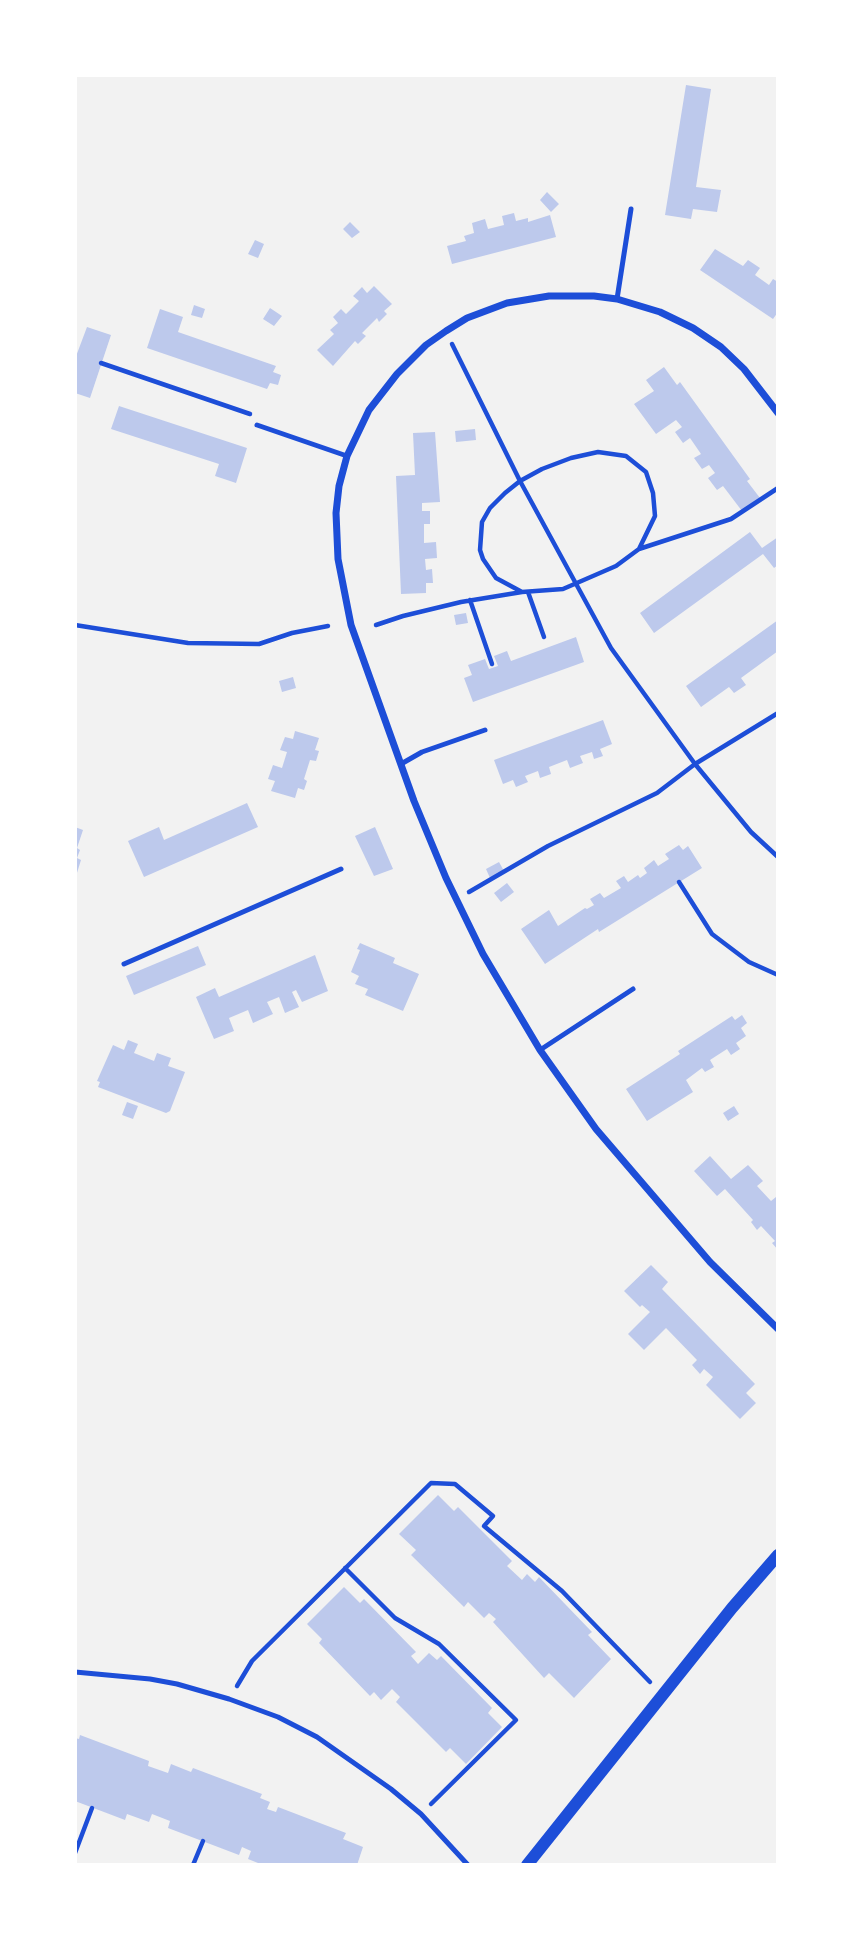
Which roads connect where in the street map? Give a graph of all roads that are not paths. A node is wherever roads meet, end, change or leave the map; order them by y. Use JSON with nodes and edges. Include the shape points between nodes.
{"nodes":[{"id":1,"x":631,"y":209,"type":"dead end"},
{"id":2,"x":617,"y":299,"type":"junction"},
{"id":3,"x":778,"y":413,"type":"edge"},
{"id":4,"x":257,"y":425,"type":"road end"},
{"id":5,"x":346,"y":456,"type":"junction"},
{"id":6,"x":485,"y":730,"type":"dead end"},
{"id":7,"x":401,"y":764,"type":"junction"},
{"id":8,"x":341,"y":869,"type":"dead end"},
{"id":9,"x":124,"y":964,"type":"dead end"},
{"id":10,"x":632,"y":989,"type":"dead end"},
{"id":11,"x":540,"y":1050,"type":"junction"},
{"id":12,"x":778,"y":1329,"type":"edge"},
{"id":13,"x":778,"y":1555,"type":"edge"},
{"id":14,"x":75,"y":1672,"type":"edge"},
{"id":15,"x":468,"y":1865,"type":"edge"},
{"id":16,"x":527,"y":1865,"type":"edge"}],
"edges":[{"from":1,"to":2,"type":"lane"},
{"from":2,"to":3,"type":"street","via":[[669,316],[720,347],[744,369]]},
{"from":2,"to":5,"type":"street","via":[[528,298],[487,309],[446,331],[386,387]]},
{"from":4,"to":5,"type":"lane"},
{"from":5,"to":7,"type":"street","via":[[336,513],[338,559],[351,625]]},
{"from":6,"to":7,"type":"lane"},
{"from":7,"to":11,"type":"street","via":[[456,899]]},
{"from":8,"to":9,"type":"lane"},
{"from":10,"to":11,"type":"lane"},
{"from":11,"to":12,"type":"street","via":[[615,1153],[710,1262]]},
{"from":13,"to":16,"type":"street"},
{"from":14,"to":15,"type":"lane","via":[[150,1679],[278,1717],[361,1766],[421,1814]]}]}
